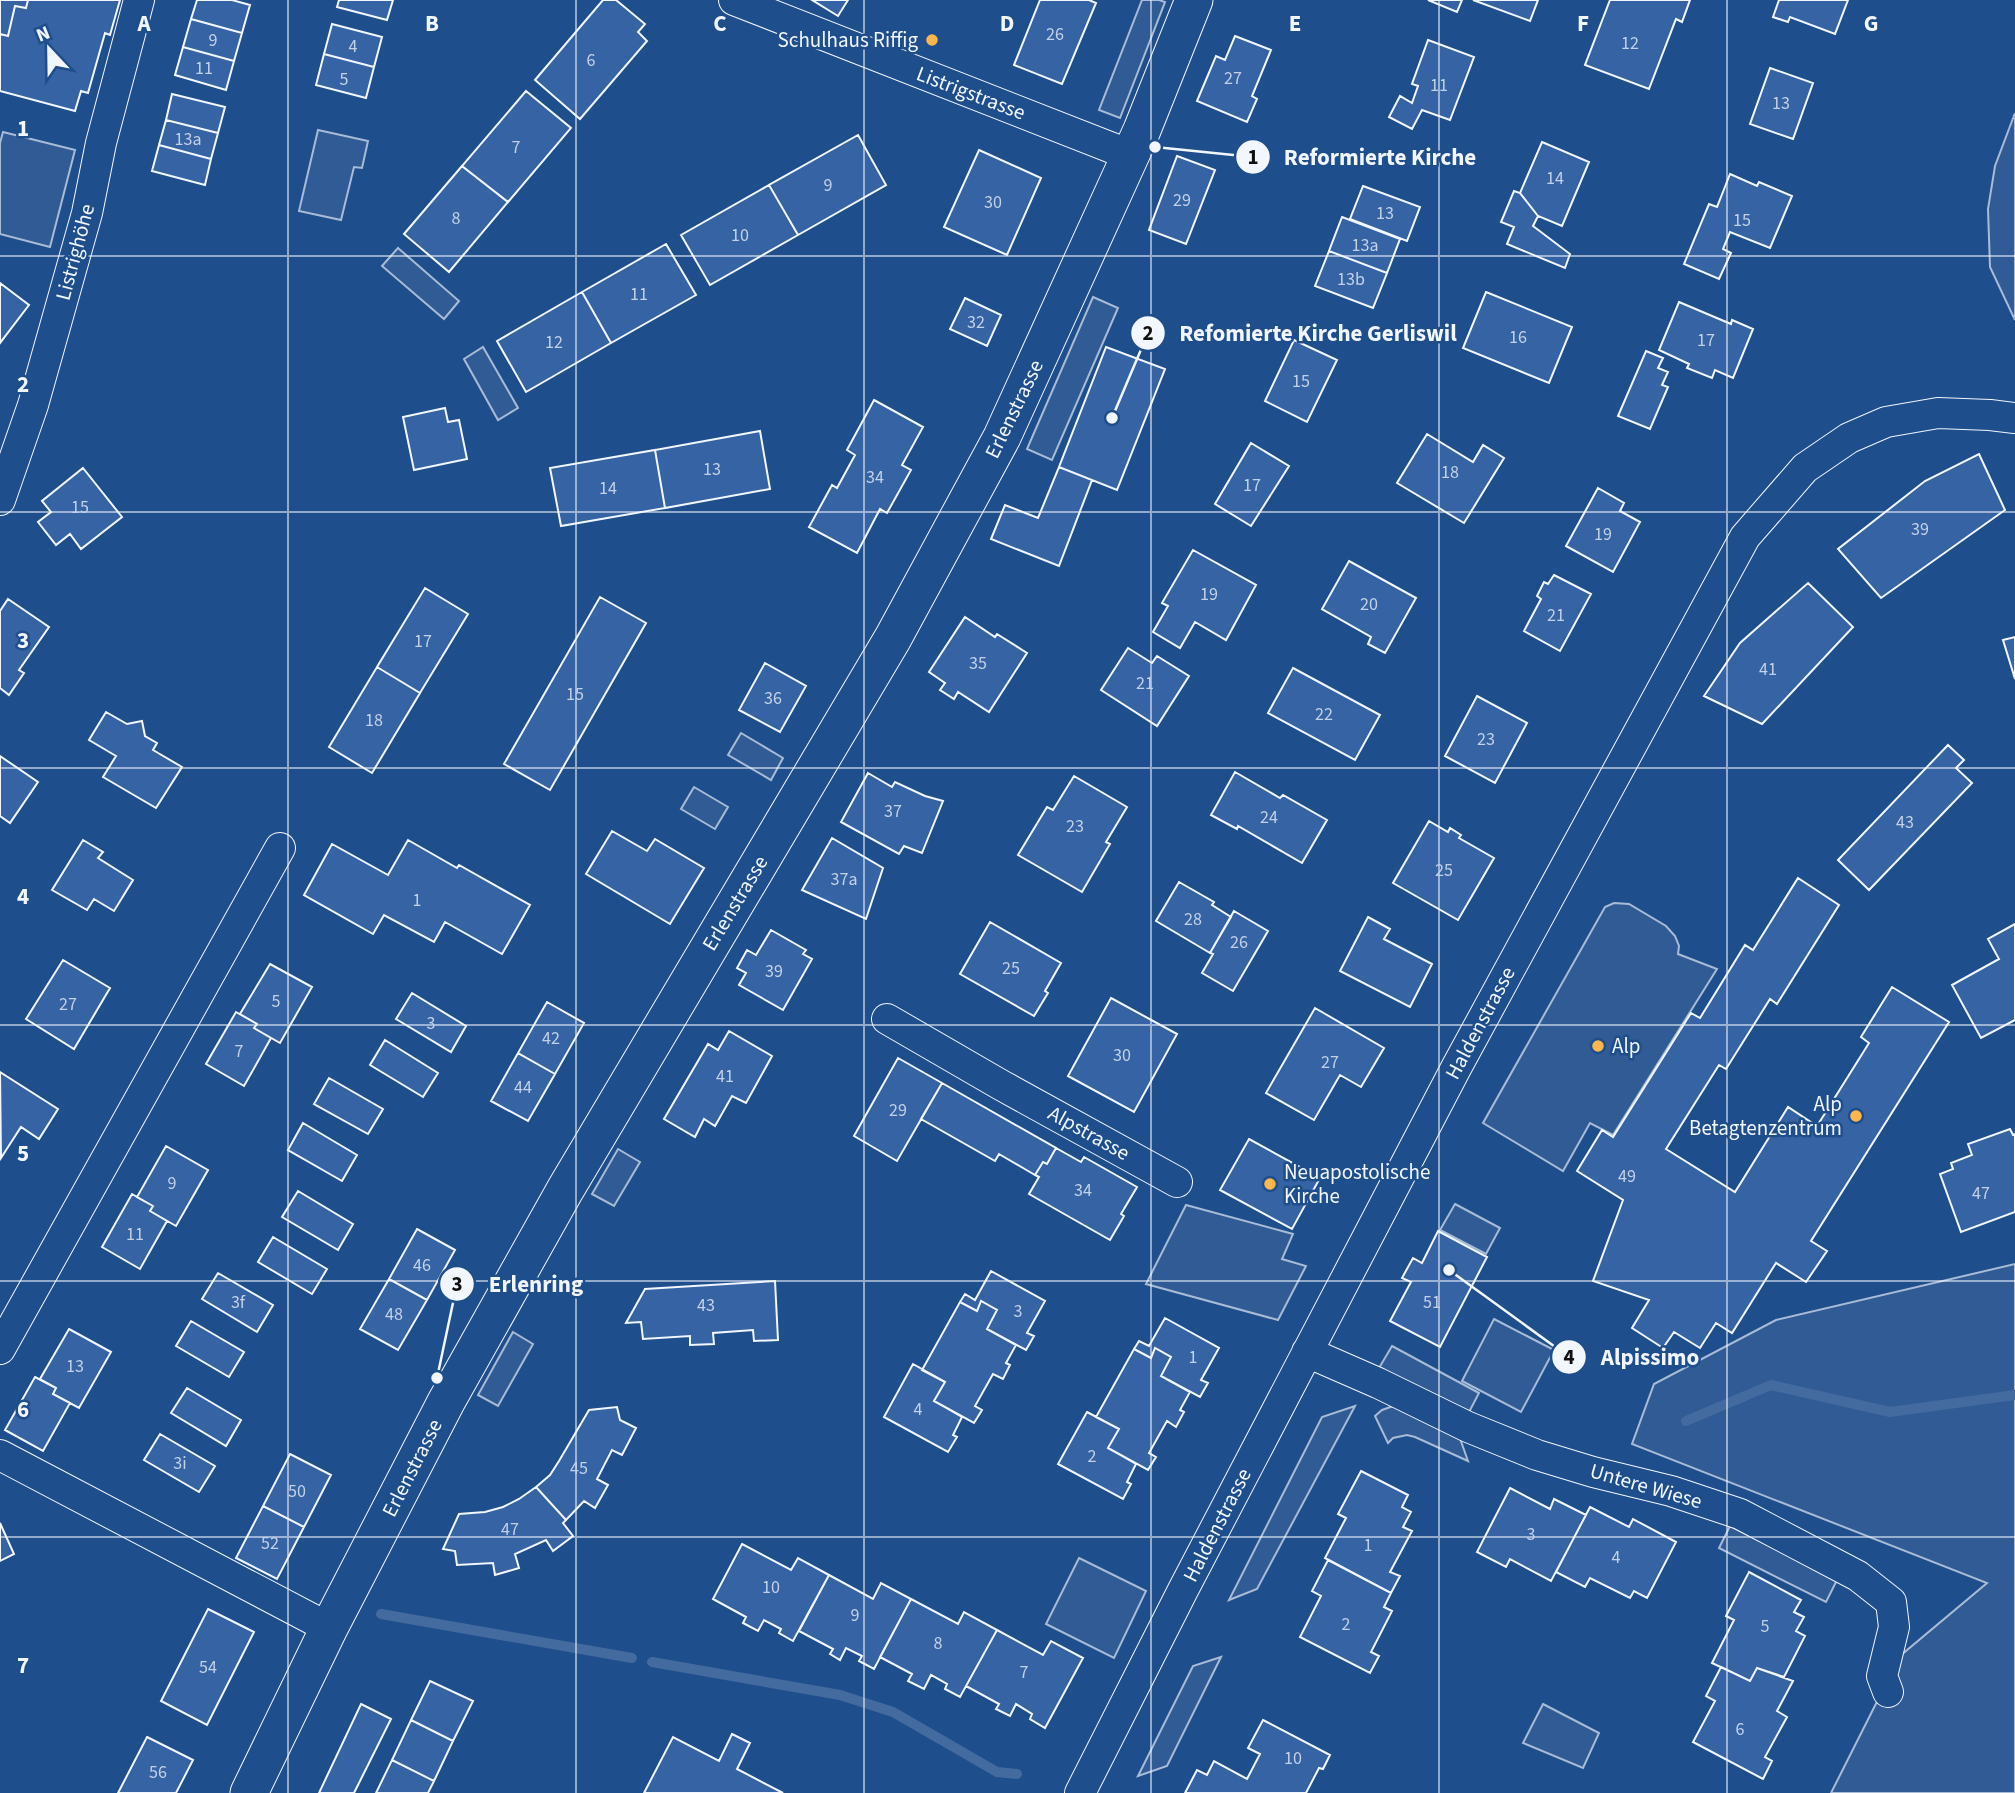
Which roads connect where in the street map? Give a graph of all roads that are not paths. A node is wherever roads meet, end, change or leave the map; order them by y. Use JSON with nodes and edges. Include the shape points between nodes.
{"nodes":[{"id":1,"x":139,"y":0,"type":"edge"},
{"id":2,"x":734,"y":0,"type":"edge"},
{"id":3,"x":1194,"y":0,"type":"edge"},
{"id":4,"x":1130,"y":155,"type":"junction"},
{"id":5,"x":2015,"y":418,"type":"edge"},
{"id":6,"x":0,"y":500,"type":"edge"},
{"id":7,"x":280,"y":848,"type":"dead end"},
{"id":8,"x":887,"y":1019,"type":"dead end"},
{"id":9,"x":1177,"y":1182,"type":"dead end"},
{"id":10,"x":0,"y":1349,"type":"edge"},
{"id":11,"x":1307,"y":1352,"type":"junction"},
{"id":12,"x":0,"y":1455,"type":"edge"},
{"id":13,"x":329,"y":1628,"type":"junction"},
{"id":14,"x":1888,"y":1692,"type":"dead end"},
{"id":15,"x":250,"y":1793,"type":"edge"},
{"id":16,"x":1080,"y":1793,"type":"edge"}],
"edges":[{"from":1,"to":6,"type":"street","name":"Listrighöhe","via":[[80,239],[33,405]]},
{"from":2,"to":4,"type":"street","name":"Listrigstrasse"},
{"from":3,"to":4,"type":"street","name":"Erlenstrasse"},
{"from":4,"to":13,"type":"street","name":"Erlenstrasse","via":[[1002,437],[892,638],[551,1213]]},
{"from":5,"to":11,"type":"street","name":"Haldenstrasse","via":[[1938,413],[1886,422],[1849,438],[1805,468],[1745,537],[1462,1056]]},
{"from":7,"to":10,"type":"street"},
{"from":8,"to":9,"type":"street","name":"Alpstrasse"},
{"from":11,"to":14,"type":"street","name":"Untere Wiese","via":[[1537,1455],[1740,1514],[1858,1576],[1891,1602],[1894,1627],[1882,1676]]},
{"from":11,"to":16,"type":"street","name":"Haldenstrasse"},
{"from":12,"to":13,"type":"street"},
{"from":13,"to":15,"type":"street","name":"Erlenstrasse"}]}
